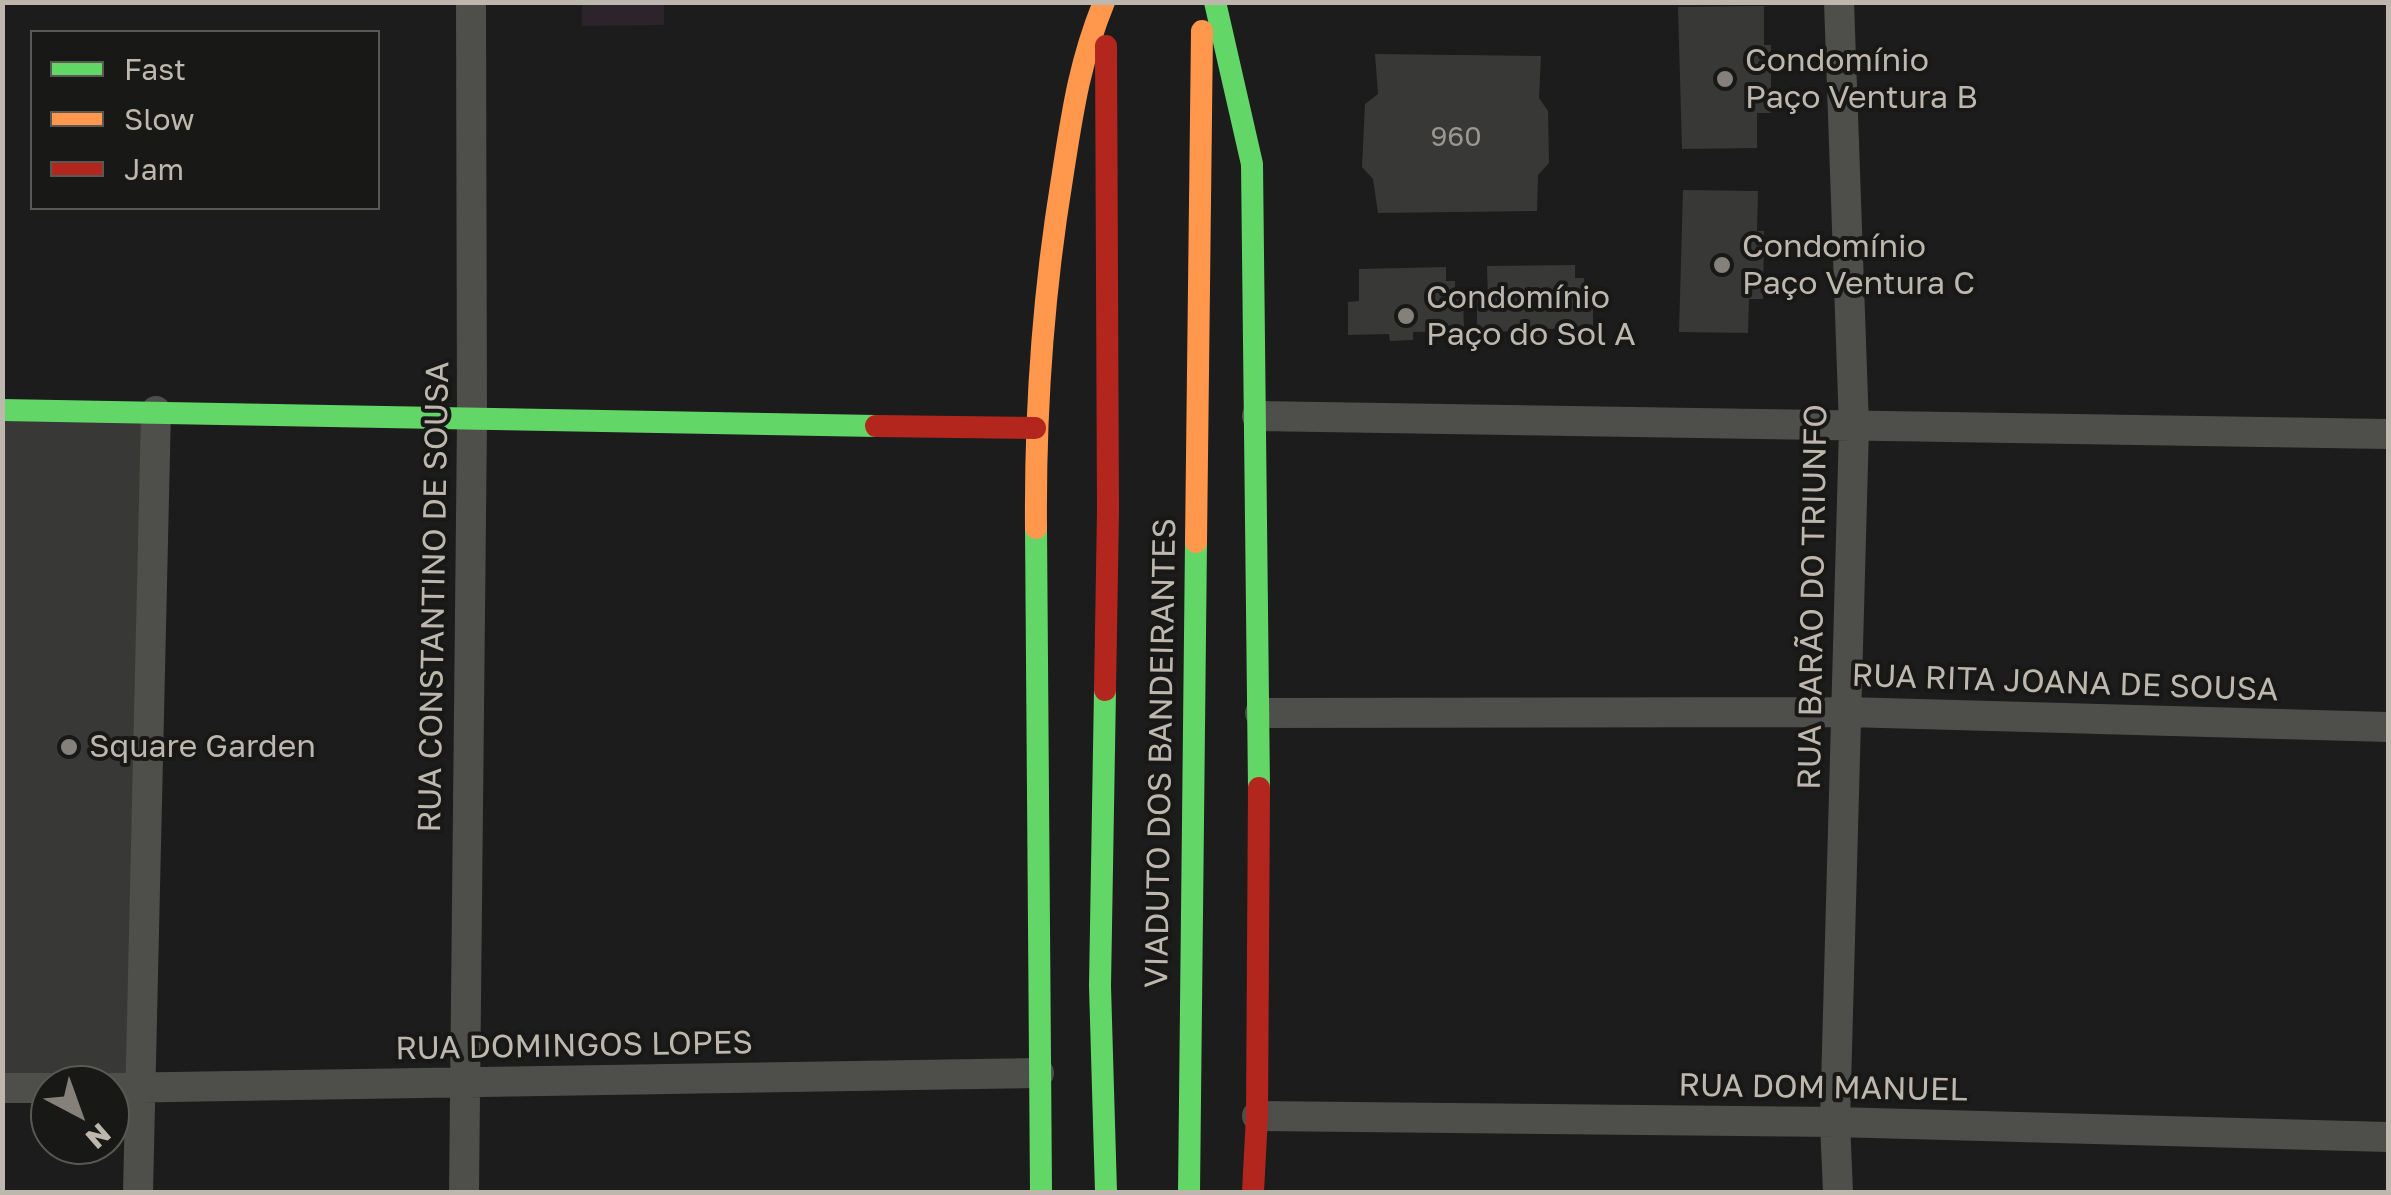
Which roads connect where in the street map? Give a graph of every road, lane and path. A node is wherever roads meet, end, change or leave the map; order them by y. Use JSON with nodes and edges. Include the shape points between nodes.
{"nodes":[{"id":1,"x":471,"y":2,"type":"edge"},
{"id":2,"x":1105,"y":2,"type":"edge"},
{"id":3,"x":1202,"y":2,"type":"edge"},
{"id":4,"x":1215,"y":2,"type":"edge"},
{"id":5,"x":1839,"y":2,"type":"edge"},
{"id":6,"x":2,"y":410,"type":"edge"},
{"id":7,"x":156,"y":411,"type":"junction"},
{"id":8,"x":1257,"y":416,"type":"junction"},
{"id":9,"x":472,"y":421,"type":"junction"},
{"id":10,"x":1854,"y":427,"type":"junction"},
{"id":11,"x":1035,"y":428,"type":"junction"},
{"id":12,"x":2388,"y":434,"type":"edge"},
{"id":13,"x":1847,"y":712,"type":"junction"},
{"id":14,"x":1260,"y":713,"type":"junction"},
{"id":15,"x":2388,"y":727,"type":"edge"},
{"id":16,"x":126,"y":1065,"type":"edge"},
{"id":17,"x":1038,"y":1073,"type":"junction"},
{"id":18,"x":463,"y":1084,"type":"junction"},
{"id":19,"x":2,"y":1088,"type":"edge"},
{"id":20,"x":30,"y":1088,"type":"edge"},
{"id":21,"x":130,"y":1088,"type":"edge"},
{"id":22,"x":1256,"y":1116,"type":"junction"},
{"id":23,"x":1836,"y":1122,"type":"junction"},
{"id":24,"x":130,"y":1128,"type":"edge"},
{"id":25,"x":2388,"y":1137,"type":"edge"},
{"id":26,"x":138,"y":1192,"type":"edge"},
{"id":27,"x":464,"y":1192,"type":"edge"},
{"id":28,"x":1042,"y":1192,"type":"edge"},
{"id":29,"x":1106,"y":1192,"type":"edge"},
{"id":30,"x":1188,"y":1192,"type":"edge"},
{"id":31,"x":1253,"y":1192,"type":"edge"},
{"id":32,"x":1838,"y":1192,"type":"edge"}],
"edges":[{"from":1,"to":9,"type":"street","name":"RUA CONSTANTINO DE SOUSA"},
{"from":2,"to":11,"type":"main road","via":[[1076,88],[1053,234]]},
{"from":2,"to":29,"type":"main road","name":"VIADUTO DOS BANDEIRANTES","via":[[1108,401],[1100,986]]},
{"from":3,"to":30,"type":"main road","name":"VIADUTO DOS BANDEIRANTES"},
{"from":4,"to":8,"type":"main road","via":[[1252,164]]},
{"from":5,"to":10,"type":"street","name":"RUA BARÃO DO TRIUNFO"},
{"from":6,"to":7,"type":"main road"},
{"from":7,"to":9,"type":"main road"},
{"from":7,"to":16,"type":"street"},
{"from":8,"to":10,"type":"street"},
{"from":8,"to":14,"type":"main road"},
{"from":9,"to":11,"type":"main road"},
{"from":9,"to":18,"type":"street","name":"RUA CONSTANTINO DE SOUSA"},
{"from":10,"to":12,"type":"street"},
{"from":10,"to":13,"type":"street","name":"RUA BARÃO DO TRIUNFO"},
{"from":11,"to":17,"type":"main road"},
{"from":13,"to":14,"type":"street","name":"RUA RITA JOANA DE SOUSA"},
{"from":13,"to":15,"type":"street","name":"RUA RITA JOANA DE SOUSA"},
{"from":13,"to":23,"type":"street","name":"RUA BARÃO DO TRIUNFO"},
{"from":14,"to":22,"type":"main road"},
{"from":17,"to":18,"type":"street","name":"RUA DOMINGOS LOPES"},
{"from":17,"to":28,"type":"main road"},
{"from":18,"to":21,"type":"street","name":"RUA DOMINGOS LOPES"},
{"from":18,"to":27,"type":"street","name":"RUA CONSTANTINO DE SOUSA"},
{"from":19,"to":20,"type":"street"},
{"from":22,"to":23,"type":"street","name":"RUA DOM MANUEL"},
{"from":22,"to":31,"type":"main road"},
{"from":23,"to":25,"type":"street","name":"RUA DOM MANUEL"},
{"from":23,"to":32,"type":"street","name":"RUA BARÃO DO TRIUNFO"},
{"from":24,"to":26,"type":"street"}]}
